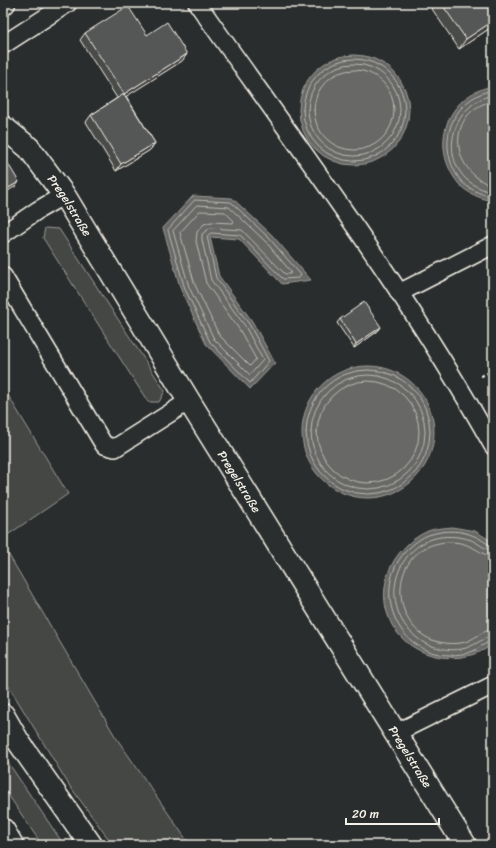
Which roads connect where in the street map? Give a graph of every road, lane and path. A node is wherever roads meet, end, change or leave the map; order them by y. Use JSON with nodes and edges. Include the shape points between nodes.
{"nodes":[{"id":1,"x":68,"y":3,"type":"edge"},
{"id":2,"x":196,"y":3,"type":"edge"},
{"id":3,"x":3,"y":45,"type":"edge"},
{"id":4,"x":3,"y":127,"type":"edge"},
{"id":5,"x":64,"y":195,"type":"junction"},
{"id":6,"x":3,"y":234,"type":"edge"},
{"id":7,"x":493,"y":245,"type":"edge"},
{"id":8,"x":3,"y":276,"type":"edge"},
{"id":9,"x":399,"y":293,"type":"junction"},
{"id":10,"x":189,"y":402,"type":"junction"},
{"id":11,"x":493,"y":446,"type":"edge"},
{"id":12,"x":493,"y":685,"type":"edge"},
{"id":13,"x":3,"y":715,"type":"edge"},
{"id":14,"x":396,"y":733,"type":"junction"},
{"id":15,"x":3,"y":830,"type":"edge"},
{"id":16,"x":12,"y":845,"type":"edge"},
{"id":17,"x":91,"y":845,"type":"edge"},
{"id":18,"x":465,"y":845,"type":"edge"}],
"edges":[{"from":1,"to":3,"type":"lane"},
{"from":2,"to":9,"type":"lane"},
{"from":4,"to":5,"type":"street","name":"Pregelstraße","via":[[30,148]]},
{"from":5,"to":6,"type":"lane"},
{"from":5,"to":10,"type":"street","name":"Pregelstraße"},
{"from":7,"to":9,"type":"lane"},
{"from":8,"to":10,"type":"lane","via":[[104,445],[115,448]]},
{"from":9,"to":11,"type":"lane","via":[[460,388]]},
{"from":10,"to":14,"type":"street","name":"Pregelstraße"},
{"from":12,"to":14,"type":"lane"},
{"from":13,"to":17,"type":"street","via":[[18,741]]},
{"from":14,"to":18,"type":"street","name":"Pregelstraße"},
{"from":15,"to":16,"type":"street"}]}
